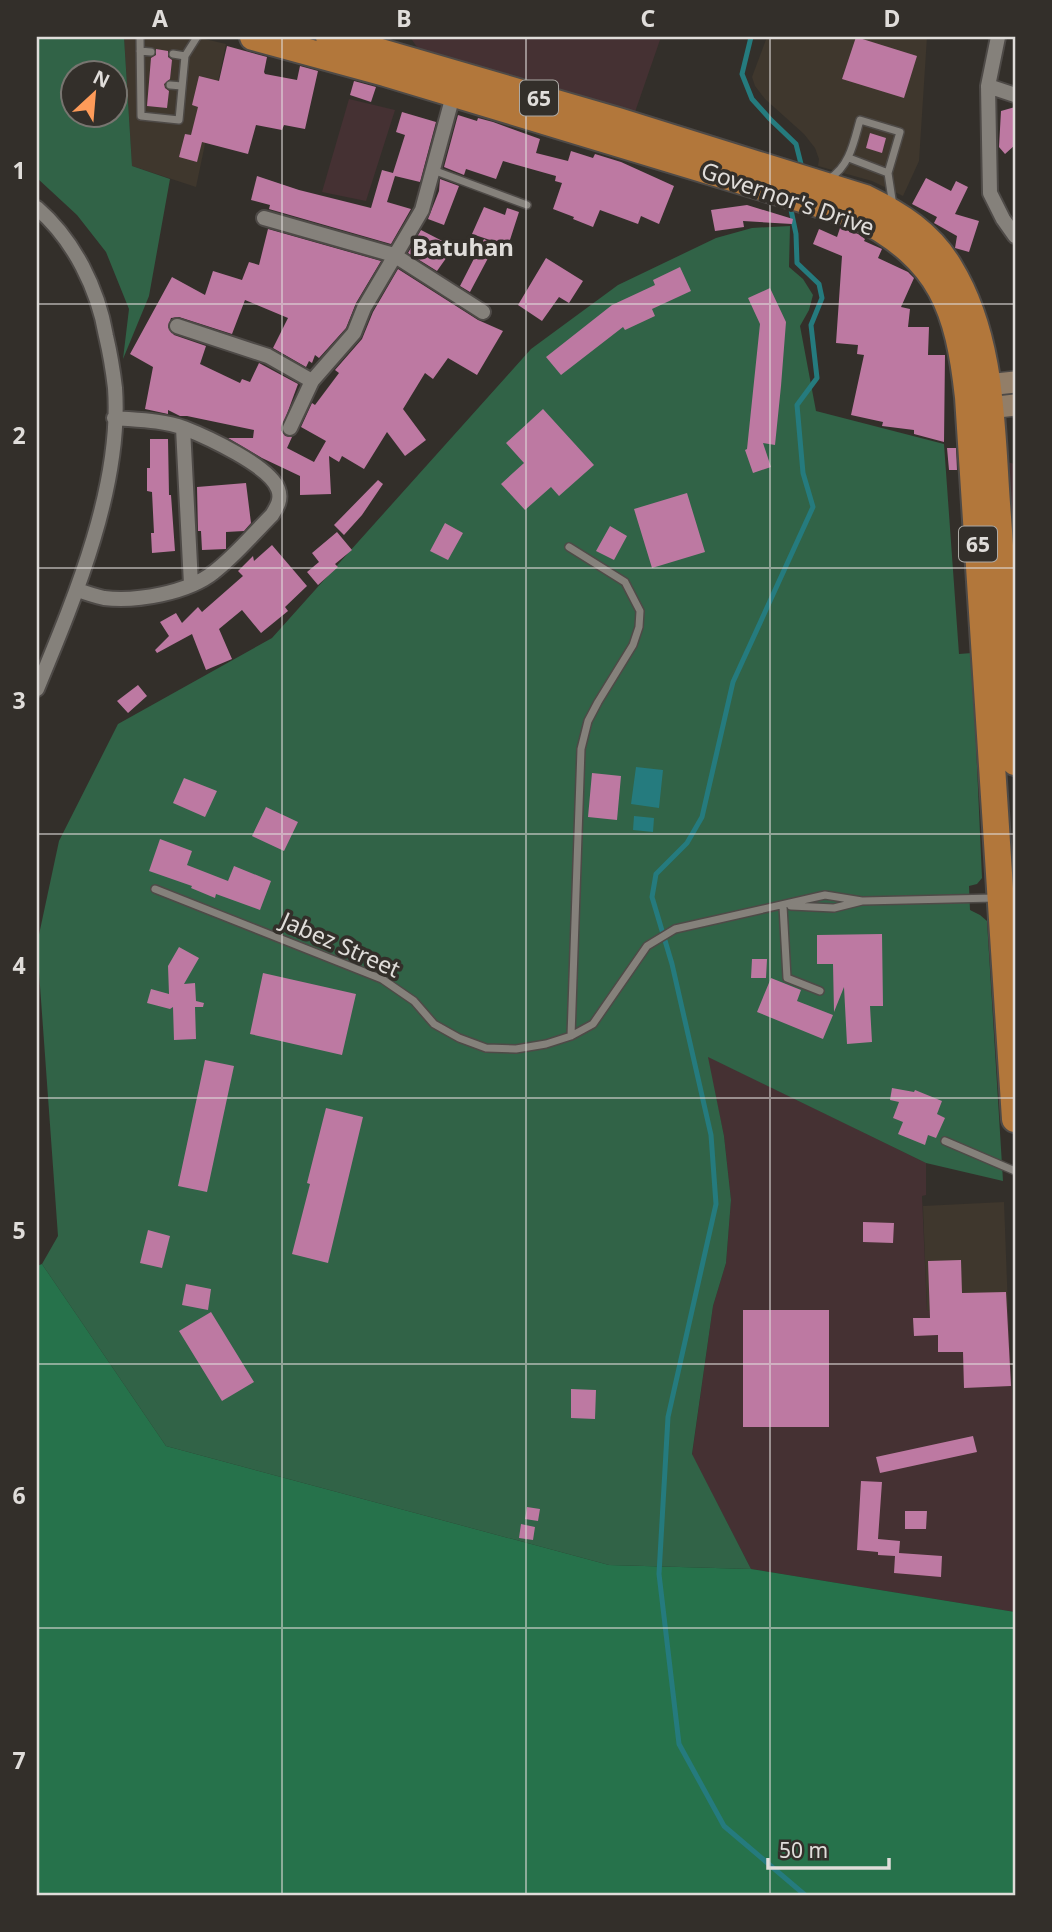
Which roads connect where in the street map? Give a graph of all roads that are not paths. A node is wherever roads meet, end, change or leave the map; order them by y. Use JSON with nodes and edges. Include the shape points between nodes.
{"nodes":[{"id":1,"x":140,"y":37,"type":"edge"},
{"id":2,"x":197,"y":37,"type":"edge"},
{"id":3,"x":253,"y":37,"type":"edge"},
{"id":4,"x":329,"y":37,"type":"edge"},
{"id":5,"x":998,"y":37,"type":"edge"},
{"id":6,"x":290,"y":42,"type":"edge"},
{"id":7,"x":141,"y":51,"type":"junction"},
{"id":8,"x":151,"y":52,"type":"dead end"},
{"id":9,"x":173,"y":54,"type":"dead end"},
{"id":10,"x":390,"y":55,"type":"edge"},
{"id":11,"x":185,"y":56,"type":"junction"},
{"id":12,"x":457,"y":84,"type":"junction"},
{"id":13,"x":170,"y":85,"type":"dead end"},
{"id":14,"x":182,"y":86,"type":"junction"},
{"id":15,"x":988,"y":86,"type":"junction"},
{"id":16,"x":1015,"y":95,"type":"edge"},
{"id":17,"x":849,"y":158,"type":"junction"},
{"id":18,"x":433,"y":170,"type":"junction"},
{"id":19,"x":888,"y":173,"type":"junction"},
{"id":20,"x":820,"y":193,"type":"junction"},
{"id":21,"x":527,"y":205,"type":"dead end"},
{"id":22,"x":37,"y":208,"type":"edge"},
{"id":23,"x":894,"y":212,"type":"junction"},
{"id":24,"x":264,"y":218,"type":"dead end"},
{"id":25,"x":1015,"y":236,"type":"edge"},
{"id":26,"x":394,"y":255,"type":"junction"},
{"id":27,"x":483,"y":312,"type":"dead end"},
{"id":28,"x":177,"y":326,"type":"dead end"},
{"id":29,"x":312,"y":381,"type":"junction"},
{"id":30,"x":1015,"y":382,"type":"edge"},
{"id":31,"x":990,"y":399,"type":"edge"},
{"id":32,"x":114,"y":418,"type":"junction"},
{"id":33,"x":183,"y":428,"type":"junction"},
{"id":34,"x":290,"y":428,"type":"dead end"},
{"id":35,"x":569,"y":547,"type":"dead end"},
{"id":36,"x":191,"y":584,"type":"junction"},
{"id":37,"x":78,"y":590,"type":"junction"},
{"id":38,"x":37,"y":689,"type":"edge"},
{"id":39,"x":1015,"y":762,"type":"edge"},
{"id":40,"x":155,"y":889,"type":"dead end"},
{"id":41,"x":1005,"y":897,"type":"junction"},
{"id":42,"x":862,"y":901,"type":"junction"},
{"id":43,"x":783,"y":906,"type":"junction"},
{"id":44,"x":1010,"y":964,"type":"edge"},
{"id":45,"x":820,"y":992,"type":"dead end"},
{"id":46,"x":571,"y":1036,"type":"junction"},
{"id":47,"x":1015,"y":1119,"type":"edge"},
{"id":48,"x":945,"y":1141,"type":"dead end"},
{"id":49,"x":1015,"y":1171,"type":"edge"}],
"edges":[{"from":1,"to":7,"type":"lane"},
{"from":2,"to":11,"type":"lane"},
{"from":3,"to":6,"type":"highway","name":"Governor's Drive","number":"65"},
{"from":4,"to":10,"type":"highway","name":"Governor's Drive","number":"65"},
{"from":5,"to":15,"type":"street"},
{"from":6,"to":10,"type":"highway","name":"Governor's Drive","number":"65"},
{"from":7,"to":8,"type":"lane"},
{"from":7,"to":14,"type":"lane","via":[[142,116],[179,120]]},
{"from":9,"to":11,"type":"lane"},
{"from":10,"to":12,"type":"highway","name":"Governor's Drive","number":"65"},
{"from":11,"to":14,"type":"lane"},
{"from":12,"to":18,"type":"street"},
{"from":12,"to":20,"type":"highway","name":"Governor's Drive","number":"65"},
{"from":13,"to":14,"type":"lane"},
{"from":15,"to":16,"type":"street"},
{"from":15,"to":25,"type":"street","via":[[990,193]]},
{"from":17,"to":19,"type":"lane"},
{"from":17,"to":19,"type":"lane","via":[[860,120],[900,132]]},
{"from":17,"to":20,"type":"lane"},
{"from":18,"to":21,"type":"lane"},
{"from":18,"to":26,"type":"street","via":[[422,210]]},
{"from":19,"to":23,"type":"lane"},
{"from":20,"to":23,"type":"highway","name":"Governor's Drive","number":"65","via":[[865,198]]},
{"from":20,"to":31,"type":"highway","name":"Governor's Drive","number":"65","via":[[883,229],[922,261],[954,316],[963,352]]},
{"from":22,"to":32,"type":"street","via":[[84,268],[101,309],[115,389]]},
{"from":23,"to":31,"type":"highway","name":"Governor's Drive","number":"65","via":[[937,248],[951,269],[977,327]]},
{"from":24,"to":26,"type":"street"},
{"from":26,"to":27,"type":"street"},
{"from":26,"to":29,"type":"street","via":[[354,333]]},
{"from":28,"to":29,"type":"street","via":[[268,356]]},
{"from":29,"to":34,"type":"street"},
{"from":30,"to":31,"type":"street"},
{"from":31,"to":39,"type":"highway","name":"Governor's Drive","number":"65"},
{"from":31,"to":41,"type":"highway","name":"Governor's Drive","number":"65"},
{"from":32,"to":33,"type":"street"},
{"from":32,"to":37,"type":"street","via":[[105,487]]},
{"from":33,"to":36,"type":"street"},
{"from":33,"to":36,"type":"street","via":[[261,470],[274,481],[279,496],[272,515],[212,574]]},
{"from":35,"to":46,"type":"lane","via":[[625,582],[640,611],[633,645],[597,702],[581,749]]},
{"from":36,"to":37,"type":"street","via":[[165,594],[134,598],[104,598]]},
{"from":37,"to":38,"type":"street"},
{"from":40,"to":46,"type":"lane","name":"Jabez Street","via":[[382,979],[414,1001],[434,1024],[477,1045],[516,1049]]},
{"from":41,"to":42,"type":"lane","name":"Jabez Street"},
{"from":41,"to":44,"type":"highway","name":"Governor's Drive","number":"65"},
{"from":42,"to":43,"type":"lane","name":"Jabez Street","via":[[834,908]]},
{"from":42,"to":43,"type":"lane","name":"Jabez Street","via":[[825,895]]},
{"from":43,"to":45,"type":"lane","via":[[787,978]]},
{"from":43,"to":46,"type":"lane","name":"Jabez Street","via":[[676,929],[647,947],[593,1024]]},
{"from":44,"to":47,"type":"highway","name":"Governor's Drive","number":"65"},
{"from":48,"to":49,"type":"lane"}]}
